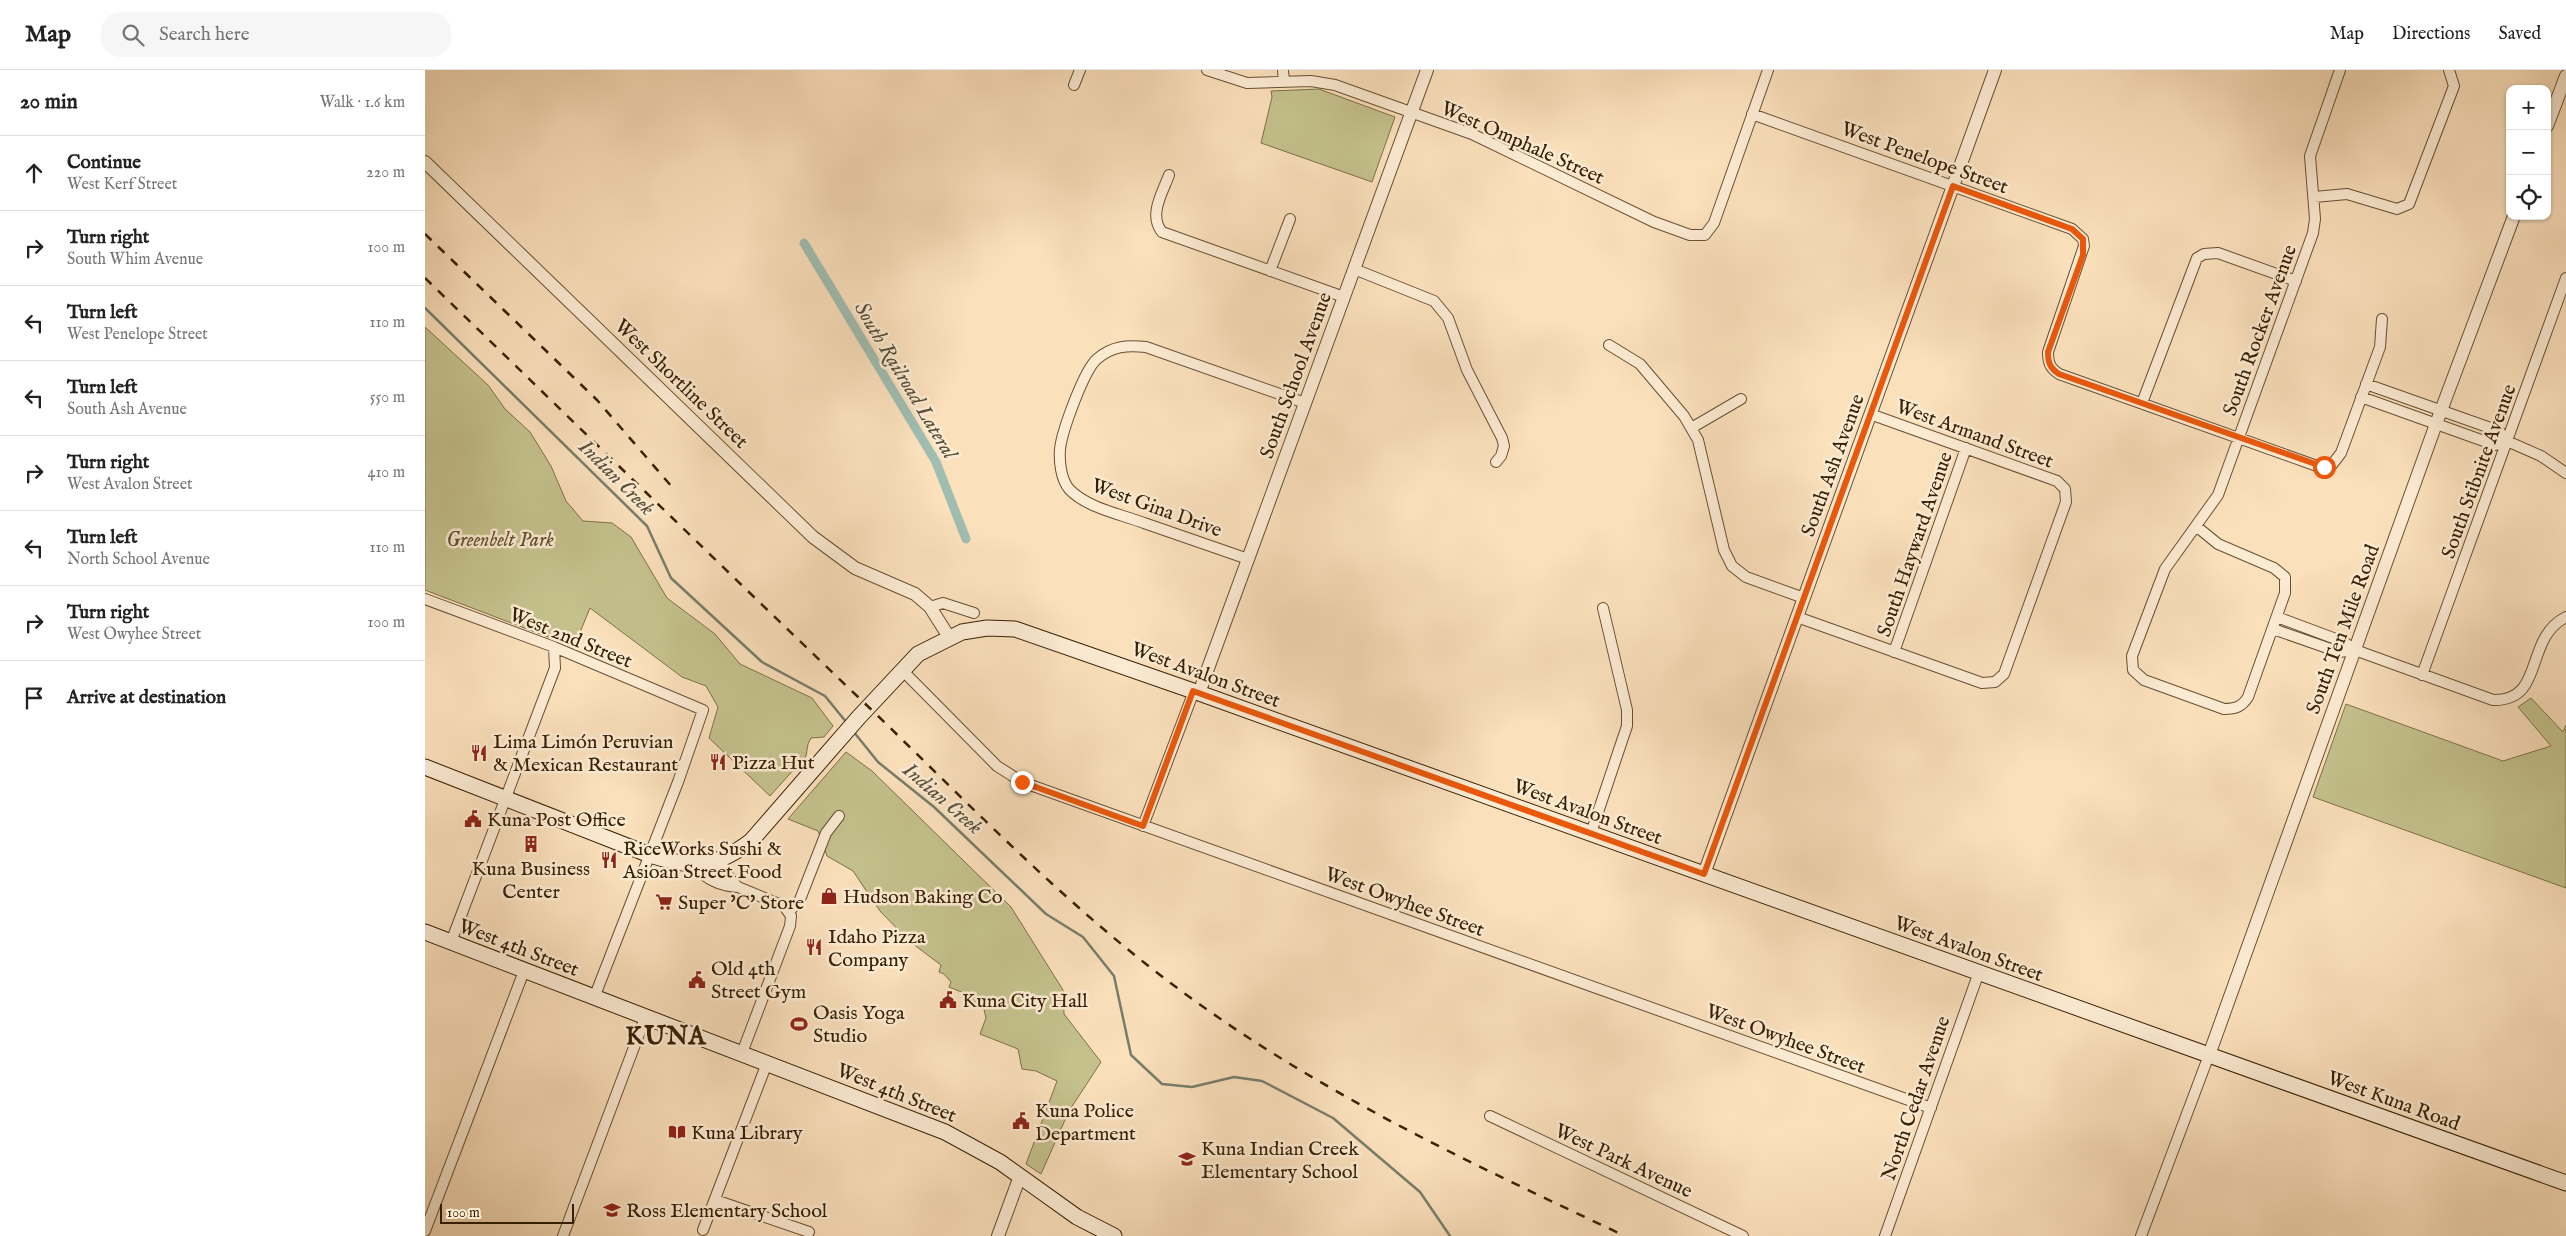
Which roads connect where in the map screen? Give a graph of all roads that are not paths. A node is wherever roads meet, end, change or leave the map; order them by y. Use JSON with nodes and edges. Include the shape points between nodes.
{"nodes":[{"id":1,"x":1080,"y":70,"type":"edge"},
{"id":2,"x":1207,"y":70,"type":"edge"},
{"id":3,"x":1283,"y":70,"type":"edge"},
{"id":4,"x":1427,"y":70,"type":"edge"},
{"id":5,"x":1768,"y":70,"type":"edge"},
{"id":6,"x":1995,"y":70,"type":"edge"},
{"id":7,"x":2341,"y":70,"type":"edge"},
{"id":8,"x":2451,"y":72,"type":"edge"},
{"id":9,"x":2566,"y":76,"type":"edge"},
{"id":10,"x":1284,"y":82,"type":"junction"},
{"id":11,"x":1074,"y":86,"type":"dead end"},
{"id":12,"x":1411,"y":112,"type":"junction"},
{"id":13,"x":1753,"y":114,"type":"junction"},
{"id":14,"x":2551,"y":115,"type":"edge"},
{"id":15,"x":425,"y":162,"type":"edge"},
{"id":16,"x":1169,"y":175,"type":"dead end"},
{"id":17,"x":1953,"y":186,"type":"junction"},
{"id":18,"x":2314,"y":198,"type":"junction"},
{"id":19,"x":1290,"y":219,"type":"dead end"},
{"id":20,"x":2512,"y":220,"type":"edge"},
{"id":21,"x":1354,"y":269,"type":"junction"},
{"id":22,"x":1270,"y":271,"type":"junction"},
{"id":23,"x":2566,"y":278,"type":"edge"},
{"id":24,"x":2296,"y":281,"type":"junction"},
{"id":25,"x":1344,"y":297,"type":"junction"},
{"id":26,"x":2382,"y":319,"type":"dead end"},
{"id":27,"x":1609,"y":345,"type":"dead end"},
{"id":28,"x":2366,"y":384,"type":"junction"},
{"id":29,"x":2361,"y":397,"type":"junction"},
{"id":30,"x":1741,"y":400,"type":"dead end"},
{"id":31,"x":1305,"y":403,"type":"junction"},
{"id":32,"x":2142,"y":403,"type":"junction"},
{"id":33,"x":2441,"y":410,"type":"junction"},
{"id":34,"x":1870,"y":414,"type":"junction"},
{"id":35,"x":2436,"y":424,"type":"junction"},
{"id":36,"x":1693,"y":427,"type":"junction"},
{"id":37,"x":2238,"y":438,"type":"junction"},
{"id":38,"x":2507,"y":441,"type":"junction"},
{"id":39,"x":1966,"y":448,"type":"junction"},
{"id":40,"x":1496,"y":462,"type":"dead end"},
{"id":41,"x":2566,"y":473,"type":"edge"},
{"id":42,"x":2195,"y":526,"type":"junction"},
{"id":43,"x":1248,"y":559,"type":"junction"},
{"id":44,"x":1804,"y":598,"type":"junction"},
{"id":45,"x":425,"y":599,"type":"edge"},
{"id":46,"x":930,"y":607,"type":"junction"},
{"id":47,"x":1603,"y":608,"type":"dead end"},
{"id":48,"x":974,"y":613,"type":"dead end"},
{"id":49,"x":1797,"y":617,"type":"junction"},
{"id":50,"x":2277,"y":617,"type":"junction"},
{"id":51,"x":2566,"y":617,"type":"edge"},
{"id":52,"x":2273,"y":629,"type":"junction"},
{"id":53,"x":949,"y":638,"type":"junction"},
{"id":54,"x":554,"y":647,"type":"junction"},
{"id":55,"x":2355,"y":650,"type":"junction"},
{"id":56,"x":1894,"y":652,"type":"junction"},
{"id":57,"x":903,"y":670,"type":"junction"},
{"id":58,"x":2423,"y":675,"type":"junction"},
{"id":59,"x":1196,"y":692,"type":"junction"},
{"id":60,"x":425,"y":766,"type":"edge"},
{"id":61,"x":504,"y":797,"type":"junction"},
{"id":62,"x":839,"y":816,"type":"dead end"},
{"id":63,"x":1143,"y":826,"type":"junction"},
{"id":64,"x":1591,"y":833,"type":"junction"},
{"id":65,"x":650,"y":855,"type":"junction"},
{"id":66,"x":720,"y":861,"type":"junction"},
{"id":67,"x":693,"y":866,"type":"junction"},
{"id":68,"x":1704,"y":874,"type":"junction"},
{"id":69,"x":738,"y":887,"type":"junction"},
{"id":70,"x":789,"y":911,"type":"junction"},
{"id":71,"x":425,"y":932,"type":"edge"},
{"id":72,"x":451,"y":942,"type":"junction"},
{"id":73,"x":524,"y":971,"type":"junction"},
{"id":74,"x":1979,"y":972,"type":"junction"},
{"id":75,"x":594,"y":998,"type":"junction"},
{"id":76,"x":645,"y":1018,"type":"junction"},
{"id":77,"x":742,"y":1053,"type":"junction"},
{"id":78,"x":2209,"y":1055,"type":"junction"},
{"id":79,"x":767,"y":1063,"type":"junction"},
{"id":80,"x":1931,"y":1108,"type":"junction"},
{"id":81,"x":1490,"y":1116,"type":"dead end"},
{"id":82,"x":1020,"y":1176,"type":"junction"},
{"id":83,"x":2566,"y":1183,"type":"edge"},
{"id":84,"x":715,"y":1200,"type":"junction"},
{"id":85,"x":703,"y":1230,"type":"dead end"},
{"id":86,"x":425,"y":1231,"type":"edge"},
{"id":87,"x":809,"y":1232,"type":"dead end"},
{"id":88,"x":563,"y":1236,"type":"edge"},
{"id":89,"x":997,"y":1236,"type":"edge"},
{"id":90,"x":1114,"y":1236,"type":"edge"},
{"id":91,"x":1743,"y":1236,"type":"edge"},
{"id":92,"x":1885,"y":1236,"type":"edge"},
{"id":93,"x":2141,"y":1236,"type":"edge"}],
"edges":[{"from":1,"to":11,"type":"street"},
{"from":2,"to":10,"type":"street","name":"West Omphale Street","via":[[1247,83]]},
{"from":3,"to":10,"type":"street"},
{"from":4,"to":12,"type":"street","name":"South School Avenue"},
{"from":5,"to":13,"type":"street"},
{"from":6,"to":17,"type":"street","name":"South Ash Avenue"},
{"from":7,"to":18,"type":"street","name":"South Rocker Avenue","via":[[2310,156]]},
{"from":8,"to":18,"type":"street","via":[[2454,86],[2409,204],[2403,208],[2391,208],[2347,194]]},
{"from":9,"to":14,"type":"street"},
{"from":10,"to":12,"type":"street","name":"West Omphale Street","via":[[1335,84]]},
{"from":12,"to":13,"type":"street","name":"West Omphale Street","via":[[1472,134],[1654,222],[1690,235],[1705,235],[1714,223]]},
{"from":12,"to":21,"type":"street","name":"South School Avenue"},
{"from":13,"to":17,"type":"street","name":"West Penelope Street"},
{"from":15,"to":46,"type":"street","name":"West Shortline Street","via":[[813,537],[855,568],[915,594]]},
{"from":16,"to":22,"type":"street","via":[[1156,213],[1157,226],[1162,232]]},
{"from":17,"to":32,"type":"street","name":"West Penelope Street","via":[[2072,229],[2083,239],[2083,255],[2048,352],[2049,365],[2059,374]]},
{"from":17,"to":34,"type":"street","name":"South Ash Avenue"},
{"from":18,"to":24,"type":"street","name":"South Rocker Avenue","via":[[2315,226]]},
{"from":19,"to":22,"type":"street"},
{"from":20,"to":33,"type":"street","name":"South Ten Mile Road"},
{"from":21,"to":25,"type":"street","name":"South School Avenue"},
{"from":21,"to":40,"type":"street","via":[[1391,282],[1441,307],[1479,395],[1502,438],[1504,446]]},
{"from":22,"to":25,"type":"street"},
{"from":23,"to":38,"type":"street","name":"South Stibnite Avenue"},
{"from":24,"to":32,"type":"street","via":[[2218,253],[2205,254],[2193,265]]},
{"from":24,"to":37,"type":"street","name":"South Rocker Avenue"},
{"from":25,"to":31,"type":"street","name":"South School Avenue"},
{"from":26,"to":28,"type":"street","via":[[2380,347]]},
{"from":27,"to":36,"type":"street","via":[[1640,364]]},
{"from":28,"to":29,"type":"street"},
{"from":28,"to":33,"type":"street"},
{"from":29,"to":35,"type":"street"},
{"from":29,"to":37,"type":"street","via":[[2341,453],[2331,466],[2317,466]]},
{"from":30,"to":36,"type":"street"},
{"from":31,"to":43,"type":"street","name":"South School Avenue"},
{"from":31,"to":43,"type":"street","name":"West Gina Drive","via":[[1146,347],[1116,347],[1096,359],[1087,373],[1063,437],[1060,450],[1063,477],[1076,495],[1091,504]]},
{"from":32,"to":37,"type":"street"},
{"from":33,"to":35,"type":"street","name":"South Ten Mile Road"},
{"from":33,"to":38,"type":"street","via":[[2499,431]]},
{"from":34,"to":39,"type":"street","name":"West Armand Street"},
{"from":34,"to":44,"type":"street","name":"South Ash Avenue"},
{"from":35,"to":38,"type":"street","via":[[2495,445]]},
{"from":35,"to":55,"type":"street","name":"South Ten Mile Road"},
{"from":36,"to":44,"type":"street","via":[[1724,550],[1732,566],[1747,576]]},
{"from":37,"to":42,"type":"street","name":"South Rocker Avenue","via":[[2218,495]]},
{"from":38,"to":41,"type":"street","via":[[2541,456]]},
{"from":38,"to":58,"type":"street","name":"South Stibnite Avenue"},
{"from":39,"to":56,"type":"street","name":"South Hayward Avenue"},
{"from":39,"to":56,"type":"street","name":"West Armand Street","via":[[2057,481],[2065,489],[2066,502],[2004,674],[1995,682],[1982,683]]},
{"from":42,"to":50,"type":"street","via":[[2218,544],[2274,568],[2285,577],[2285,593]]},
{"from":42,"to":52,"type":"street","name":"South Rocker Avenue","via":[[2160,579],[2132,656],[2133,670],[2144,680],[2224,709],[2239,707],[2248,697]]},
{"from":43,"to":59,"type":"street","name":"South School Avenue"},
{"from":44,"to":49,"type":"street","name":"South Ash Avenue"},
{"from":45,"to":54,"type":"street","name":"West 2nd Street"},
{"from":46,"to":48,"type":"street","via":[[943,602]]},
{"from":46,"to":53,"type":"street","name":"West Shortline Street"},
{"from":47,"to":64,"type":"street","via":[[1627,710],[1627,726]]},
{"from":49,"to":56,"type":"street"},
{"from":49,"to":68,"type":"street","name":"South Ash Avenue"},
{"from":50,"to":52,"type":"street"},
{"from":50,"to":55,"type":"street","via":[[2344,642]]},
{"from":51,"to":58,"type":"street","via":[[2549,630],[2525,688],[2512,698],[2493,700]]},
{"from":52,"to":55,"type":"street","via":[[2339,652]]},
{"from":53,"to":57,"type":"main road","name":"West Avalon Street","via":[[918,654]]},
{"from":53,"to":59,"type":"main road","name":"West Avalon Street","via":[[987,628],[1015,629]]},
{"from":54,"to":61,"type":"street","via":[[555,668]]},
{"from":54,"to":65,"type":"street","name":"West 2nd Street","via":[[703,710]]},
{"from":55,"to":58,"type":"street"},
{"from":55,"to":78,"type":"street","name":"South Ten Mile Road"},
{"from":57,"to":63,"type":"street","name":"West Owyhee Street","via":[[997,766],[1022,782]]},
{"from":57,"to":66,"type":"main road","name":"West Avalon Street","via":[[751,841]]},
{"from":59,"to":63,"type":"street"},
{"from":59,"to":64,"type":"main road","name":"West Avalon Street"},
{"from":60,"to":61,"type":"main road"},
{"from":61,"to":65,"type":"main road"},
{"from":61,"to":72,"type":"street"},
{"from":62,"to":70,"type":"street","via":[[826,832],[799,902]]},
{"from":63,"to":80,"type":"street","name":"West Owyhee Street"},
{"from":64,"to":68,"type":"main road","name":"West Avalon Street"},
{"from":65,"to":67,"type":"main road"},
{"from":65,"to":75,"type":"street"},
{"from":66,"to":67,"type":"main road"},
{"from":66,"to":69,"type":"street"},
{"from":67,"to":69,"type":"street","via":[[706,879]]},
{"from":68,"to":74,"type":"main road","name":"West Avalon Street"},
{"from":69,"to":70,"type":"street","via":[[776,902]]},
{"from":70,"to":77,"type":"street","via":[[790,926]]},
{"from":71,"to":72,"type":"main road","name":"West 4th Street"},
{"from":72,"to":73,"type":"main road","name":"West 4th Street"},
{"from":73,"to":75,"type":"main road","name":"West 4th Street"},
{"from":73,"to":86,"type":"street"},
{"from":74,"to":78,"type":"main road","name":"West Avalon Street"},
{"from":74,"to":80,"type":"street","name":"North Cedar Avenue"},
{"from":75,"to":76,"type":"main road","name":"West 4th Street"},
{"from":76,"to":77,"type":"main road","name":"West 4th Street"},
{"from":76,"to":88,"type":"street"},
{"from":77,"to":79,"type":"main road","name":"West 4th Street"},
{"from":78,"to":83,"type":"main road","name":"West Kuna Road"},
{"from":78,"to":93,"type":"street"},
{"from":79,"to":82,"type":"main road","name":"West 4th Street","via":[[945,1132],[973,1145]]},
{"from":79,"to":84,"type":"street"},
{"from":80,"to":92,"type":"street","name":"North Cedar Avenue"},
{"from":81,"to":91,"type":"street","name":"West Park Avenue"},
{"from":82,"to":89,"type":"street"},
{"from":82,"to":90,"type":"main road","name":"West 4th Street","via":[[1077,1217]]},
{"from":84,"to":85,"type":"street"},
{"from":84,"to":87,"type":"street"}]}
